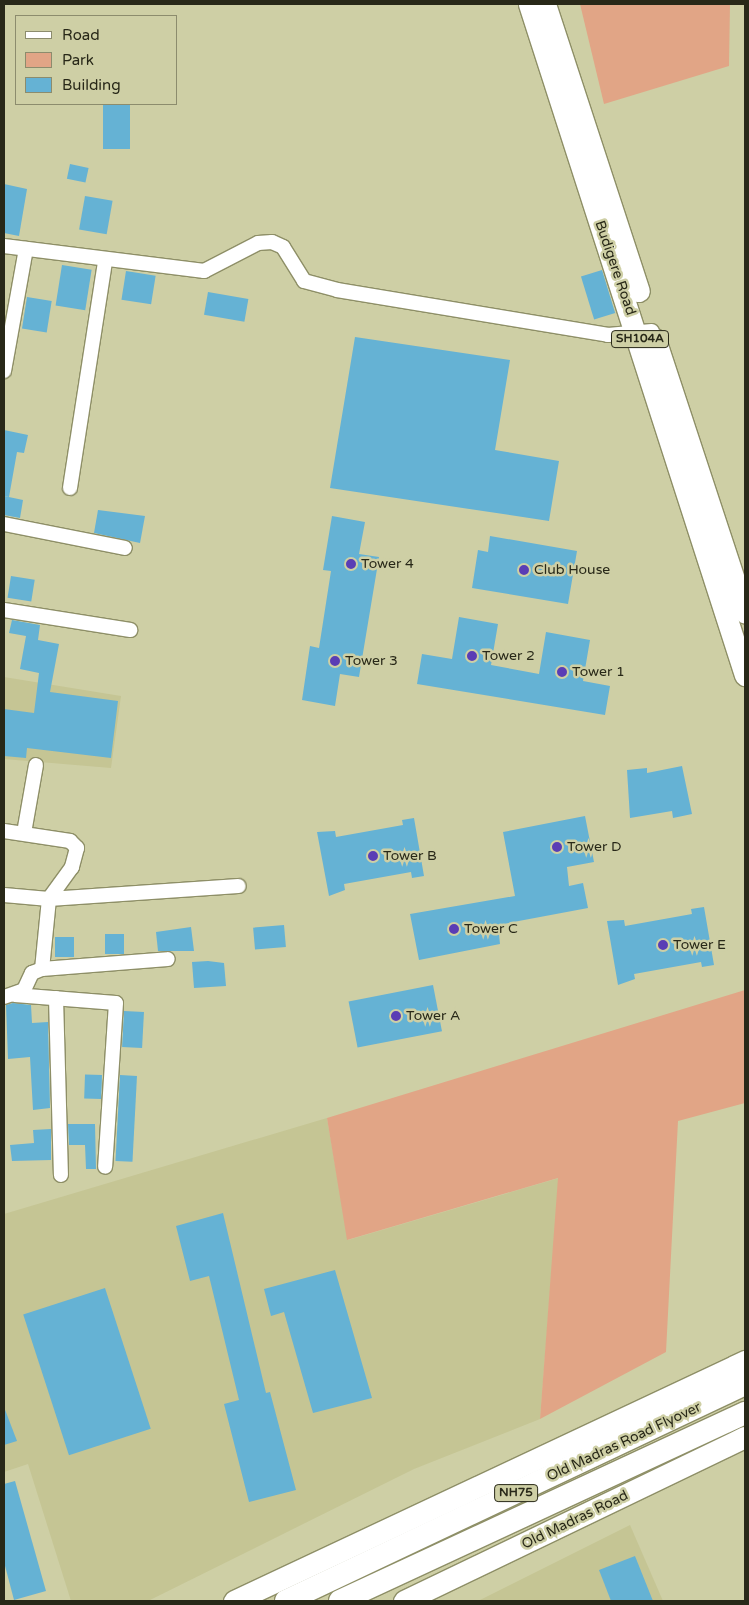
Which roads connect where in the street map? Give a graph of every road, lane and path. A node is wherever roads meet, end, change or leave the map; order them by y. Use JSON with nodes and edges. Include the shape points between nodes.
{"nodes":[{"id":1,"x":529,"y":4,"type":"edge"},
{"id":2,"x":545,"y":4,"type":"edge"},
{"id":3,"x":4,"y":246,"type":"edge"},
{"id":4,"x":26,"y":249,"type":"junction"},
{"id":5,"x":105,"y":261,"type":"junction"},
{"id":6,"x":645,"y":332,"type":"junction"},
{"id":7,"x":4,"y":371,"type":"edge"},
{"id":8,"x":70,"y":488,"type":"dead end"},
{"id":9,"x":4,"y":524,"type":"edge"},
{"id":10,"x":125,"y":548,"type":"dead end"},
{"id":11,"x":4,"y":610,"type":"edge"},
{"id":12,"x":745,"y":613,"type":"edge"},
{"id":13,"x":130,"y":630,"type":"dead end"},
{"id":14,"x":745,"y":675,"type":"edge"},
{"id":15,"x":36,"y":766,"type":"dead end"},
{"id":16,"x":4,"y":831,"type":"edge"},
{"id":17,"x":24,"y":833,"type":"junction"},
{"id":18,"x":239,"y":886,"type":"dead end"},
{"id":19,"x":4,"y":895,"type":"edge"},
{"id":20,"x":49,"y":899,"type":"junction"},
{"id":21,"x":168,"y":959,"type":"dead end"},
{"id":22,"x":42,"y":969,"type":"junction"},
{"id":23,"x":10,"y":996,"type":"edge"},
{"id":24,"x":56,"y":998,"type":"junction"},
{"id":25,"x":105,"y":1167,"type":"dead end"},
{"id":26,"x":61,"y":1176,"type":"dead end"},
{"id":27,"x":745,"y":1361,"type":"edge"},
{"id":28,"x":745,"y":1384,"type":"edge"},
{"id":29,"x":745,"y":1413,"type":"edge"},
{"id":30,"x":745,"y":1437,"type":"edge"},
{"id":31,"x":434,"y":1595,"type":"edge"},
{"id":32,"x":234,"y":1601,"type":"edge"},
{"id":33,"x":286,"y":1601,"type":"edge"},
{"id":34,"x":340,"y":1601,"type":"edge"},
{"id":35,"x":406,"y":1601,"type":"edge"}],
"edges":[{"from":1,"to":6,"type":"main road","name":"Budigere Road","number":"SH104A","via":[[571,142]]},
{"from":2,"to":6,"type":"main road","name":"Budigere Road","number":"SH104A"},
{"from":3,"to":4,"type":"street"},
{"from":4,"to":5,"type":"street"},
{"from":4,"to":7,"type":"street"},
{"from":5,"to":6,"type":"street","via":[[204,271],[258,244],[272,242],[283,247],[304,281],[337,290],[608,335]]},
{"from":5,"to":8,"type":"street"},
{"from":6,"to":12,"type":"main road","name":"Budigere Road","number":"SH104A"},
{"from":6,"to":14,"type":"main road","name":"Budigere Road","number":"SH104A","via":[[701,549]]},
{"from":9,"to":10,"type":"street"},
{"from":11,"to":13,"type":"street"},
{"from":15,"to":17,"type":"street"},
{"from":16,"to":17,"type":"street"},
{"from":17,"to":20,"type":"street","via":[[70,841],[77,848],[72,867]]},
{"from":18,"to":20,"type":"street"},
{"from":19,"to":20,"type":"street"},
{"from":20,"to":22,"type":"street"},
{"from":21,"to":22,"type":"street"},
{"from":22,"to":23,"type":"street","via":[[32,973],[24,990]]},
{"from":23,"to":24,"type":"street"},
{"from":24,"to":25,"type":"street","via":[[116,1003]]},
{"from":24,"to":26,"type":"street"},
{"from":27,"to":32,"type":"main road"},
{"from":28,"to":33,"type":"highway","name":"Old Madras Road Flyover","number":"NH75"},
{"from":29,"to":34,"type":"highway","name":"Old Madras Road Flyover","number":"NH75"},
{"from":30,"to":31,"type":"main road","name":"Old Madras Road"},
{"from":31,"to":35,"type":"main road","name":"Old Madras Road"}]}
